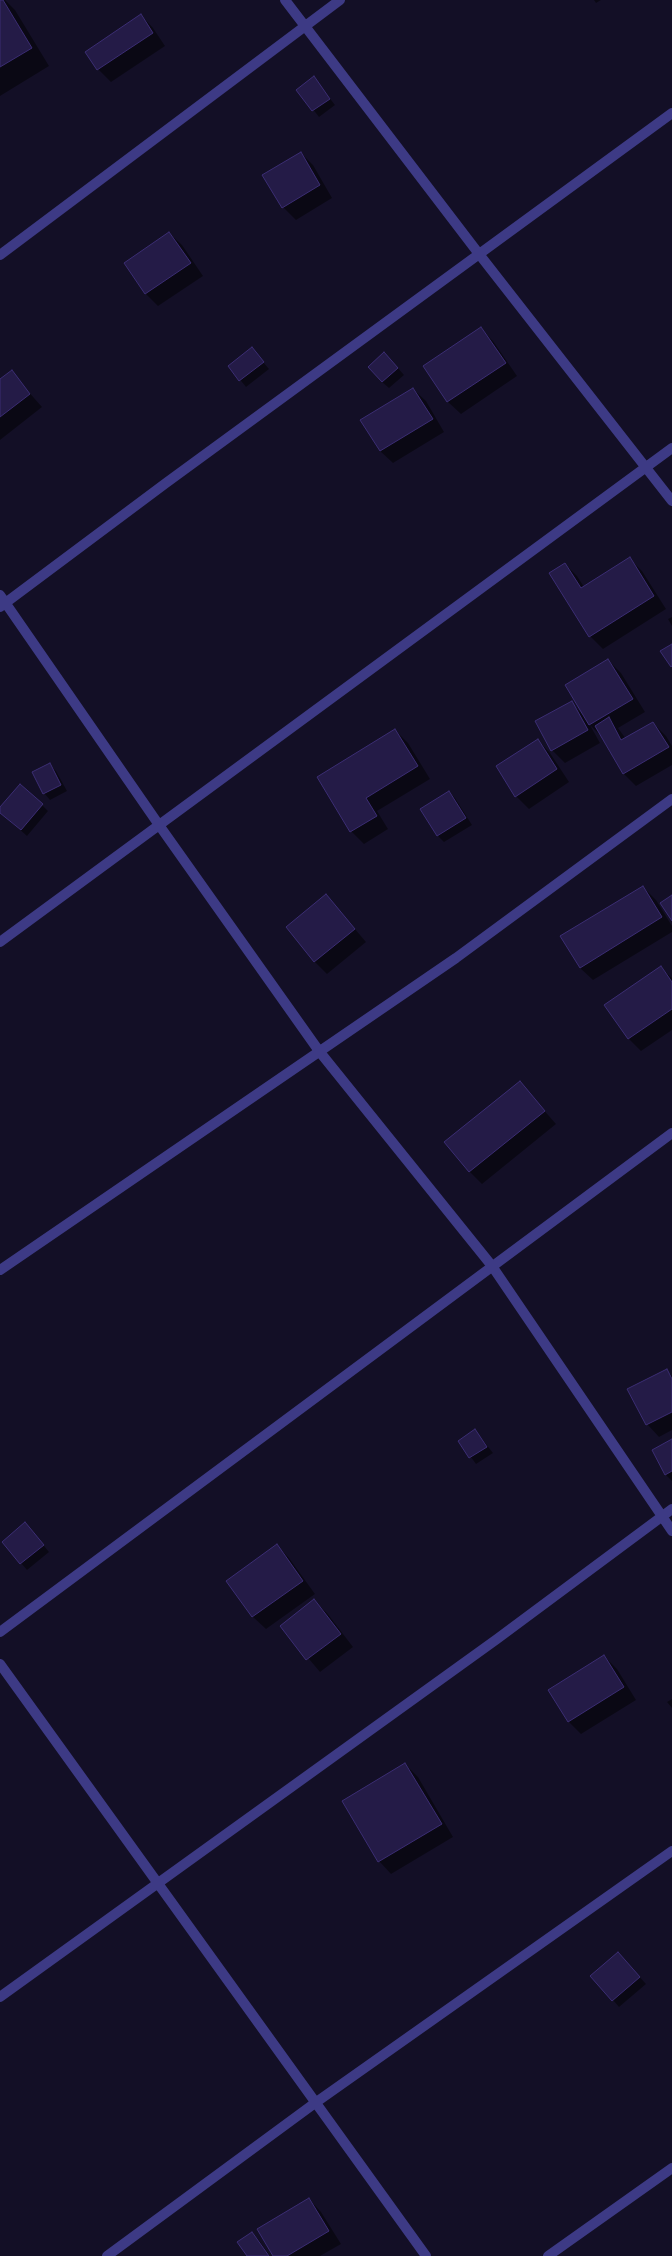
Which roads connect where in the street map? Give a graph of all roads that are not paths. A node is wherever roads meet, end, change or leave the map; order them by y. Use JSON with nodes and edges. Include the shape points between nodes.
{"nodes":[{"id":1,"x":285,"y":0,"type":"edge"},
{"id":2,"x":340,"y":0,"type":"edge"},
{"id":3,"x":304,"y":27,"type":"junction"},
{"id":4,"x":672,"y":113,"type":"edge"},
{"id":5,"x":479,"y":254,"type":"junction"},
{"id":6,"x":0,"y":255,"type":"edge"},
{"id":7,"x":672,"y":448,"type":"edge"},
{"id":8,"x":646,"y":467,"type":"junction"},
{"id":9,"x":672,"y":501,"type":"edge"},
{"id":10,"x":2,"y":602,"type":"edge"},
{"id":11,"x":672,"y":799,"type":"edge"},
{"id":12,"x":159,"y":825,"type":"junction"},
{"id":13,"x":0,"y":942,"type":"edge"},
{"id":14,"x":319,"y":1051,"type":"junction"},
{"id":15,"x":672,"y":1133,"type":"edge"},
{"id":16,"x":492,"y":1266,"type":"junction"},
{"id":17,"x":0,"y":1270,"type":"edge"},
{"id":18,"x":672,"y":1509,"type":"edge"},
{"id":19,"x":661,"y":1516,"type":"junction"},
{"id":20,"x":672,"y":1531,"type":"edge"},
{"id":21,"x":0,"y":1632,"type":"edge"},
{"id":22,"x":0,"y":1664,"type":"edge"},
{"id":23,"x":672,"y":1851,"type":"edge"},
{"id":24,"x":158,"y":1884,"type":"junction"},
{"id":25,"x":0,"y":1997,"type":"edge"},
{"id":26,"x":315,"y":2103,"type":"junction"},
{"id":27,"x":672,"y":2168,"type":"edge"},
{"id":28,"x":107,"y":2256,"type":"edge"},
{"id":29,"x":426,"y":2256,"type":"edge"},
{"id":30,"x":548,"y":2256,"type":"edge"}],
"edges":[{"from":1,"to":3,"type":"street"},
{"from":2,"to":3,"type":"street"},
{"from":3,"to":5,"type":"street"},
{"from":3,"to":6,"type":"street"},
{"from":4,"to":5,"type":"street"},
{"from":5,"to":8,"type":"street"},
{"from":5,"to":10,"type":"street"},
{"from":7,"to":8,"type":"street"},
{"from":8,"to":9,"type":"street"},
{"from":8,"to":12,"type":"street"},
{"from":10,"to":12,"type":"street"},
{"from":11,"to":14,"type":"street","via":[[456,958]]},
{"from":12,"to":13,"type":"street"},
{"from":12,"to":14,"type":"street"},
{"from":14,"to":16,"type":"street"},
{"from":14,"to":17,"type":"street"},
{"from":15,"to":16,"type":"street"},
{"from":16,"to":19,"type":"street"},
{"from":16,"to":21,"type":"street"},
{"from":18,"to":19,"type":"street"},
{"from":19,"to":20,"type":"street"},
{"from":19,"to":24,"type":"street","via":[[497,1639]]},
{"from":22,"to":24,"type":"street"},
{"from":23,"to":26,"type":"street"},
{"from":24,"to":25,"type":"street"},
{"from":24,"to":26,"type":"street"},
{"from":26,"to":28,"type":"street"},
{"from":26,"to":29,"type":"street"},
{"from":27,"to":30,"type":"street"}]}
